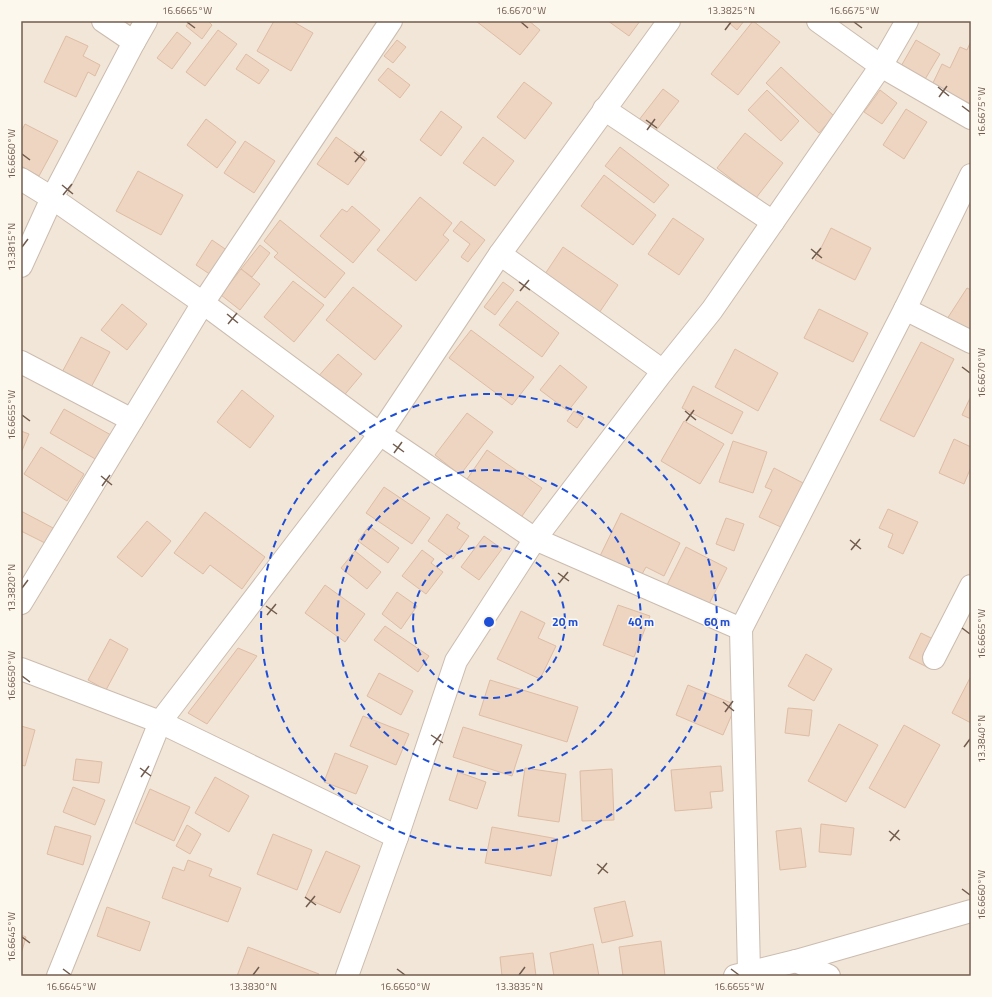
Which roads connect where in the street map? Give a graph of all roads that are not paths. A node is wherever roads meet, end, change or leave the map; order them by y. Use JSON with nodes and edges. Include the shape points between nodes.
{"nodes":[{"id":1,"x":103,"y":21,"type":"edge"},
{"id":2,"x":146,"y":21,"type":"edge"},
{"id":3,"x":669,"y":21,"type":"edge"},
{"id":4,"x":818,"y":21,"type":"edge"},
{"id":5,"x":907,"y":21,"type":"edge"},
{"id":6,"x":384,"y":23,"type":"edge"},
{"id":7,"x":134,"y":42,"type":"junction"},
{"id":8,"x":881,"y":66,"type":"junction"},
{"id":9,"x":604,"y":109,"type":"junction"},
{"id":10,"x":971,"y":118,"type":"edge"},
{"id":11,"x":971,"y":175,"type":"edge"},
{"id":12,"x":21,"y":179,"type":"edge"},
{"id":13,"x":52,"y":198,"type":"junction"},
{"id":14,"x":773,"y":222,"type":"junction"},
{"id":15,"x":500,"y":254,"type":"junction"},
{"id":16,"x":21,"y":266,"type":"edge"},
{"id":17,"x":203,"y":303,"type":"junction"},
{"id":18,"x":905,"y":309,"type":"junction"},
{"id":19,"x":971,"y":342,"type":"edge"},
{"id":20,"x":21,"y":362,"type":"edge"},
{"id":21,"x":663,"y":371,"type":"junction"},
{"id":22,"x":132,"y":420,"type":"junction"},
{"id":23,"x":380,"y":434,"type":"junction"},
{"id":24,"x":535,"y":539,"type":"junction"},
{"id":25,"x":971,"y":586,"type":"edge"},
{"id":26,"x":21,"y":603,"type":"edge"},
{"id":27,"x":741,"y":629,"type":"junction"},
{"id":28,"x":934,"y":658,"type":"dead end"},
{"id":29,"x":21,"y":669,"type":"edge"},
{"id":30,"x":160,"y":722,"type":"junction"},
{"id":31,"x":397,"y":837,"type":"junction"},
{"id":32,"x":971,"y":911,"type":"edge"},
{"id":33,"x":796,"y":961,"type":"junction"},
{"id":34,"x":744,"y":975,"type":"edge"},
{"id":35,"x":58,"y":976,"type":"edge"},
{"id":36,"x":347,"y":976,"type":"edge"},
{"id":37,"x":829,"y":976,"type":"edge"}],
"edges":[{"from":1,"to":7,"type":"street"},
{"from":2,"to":7,"type":"street"},
{"from":3,"to":9,"type":"street"},
{"from":4,"to":8,"type":"street"},
{"from":5,"to":8,"type":"street"},
{"from":6,"to":17,"type":"street"},
{"from":7,"to":13,"type":"street"},
{"from":8,"to":10,"type":"street"},
{"from":8,"to":14,"type":"street"},
{"from":9,"to":14,"type":"street"},
{"from":9,"to":15,"type":"street"},
{"from":11,"to":18,"type":"street"},
{"from":12,"to":13,"type":"street"},
{"from":13,"to":16,"type":"street"},
{"from":13,"to":17,"type":"street"},
{"from":14,"to":21,"type":"street","via":[[712,310]]},
{"from":15,"to":21,"type":"street"},
{"from":15,"to":23,"type":"street"},
{"from":17,"to":22,"type":"street"},
{"from":17,"to":23,"type":"street"},
{"from":18,"to":19,"type":"street"},
{"from":18,"to":27,"type":"street"},
{"from":20,"to":22,"type":"street"},
{"from":21,"to":24,"type":"street"},
{"from":22,"to":26,"type":"street"},
{"from":23,"to":24,"type":"street"},
{"from":23,"to":30,"type":"street"},
{"from":24,"to":27,"type":"street"},
{"from":24,"to":31,"type":"street","via":[[456,661]]},
{"from":25,"to":28,"type":"street"},
{"from":27,"to":34,"type":"street"},
{"from":29,"to":30,"type":"street"},
{"from":30,"to":31,"type":"street"},
{"from":30,"to":35,"type":"street"},
{"from":31,"to":36,"type":"street"},
{"from":32,"to":33,"type":"street"},
{"from":33,"to":34,"type":"street"},
{"from":33,"to":37,"type":"street"}]}
